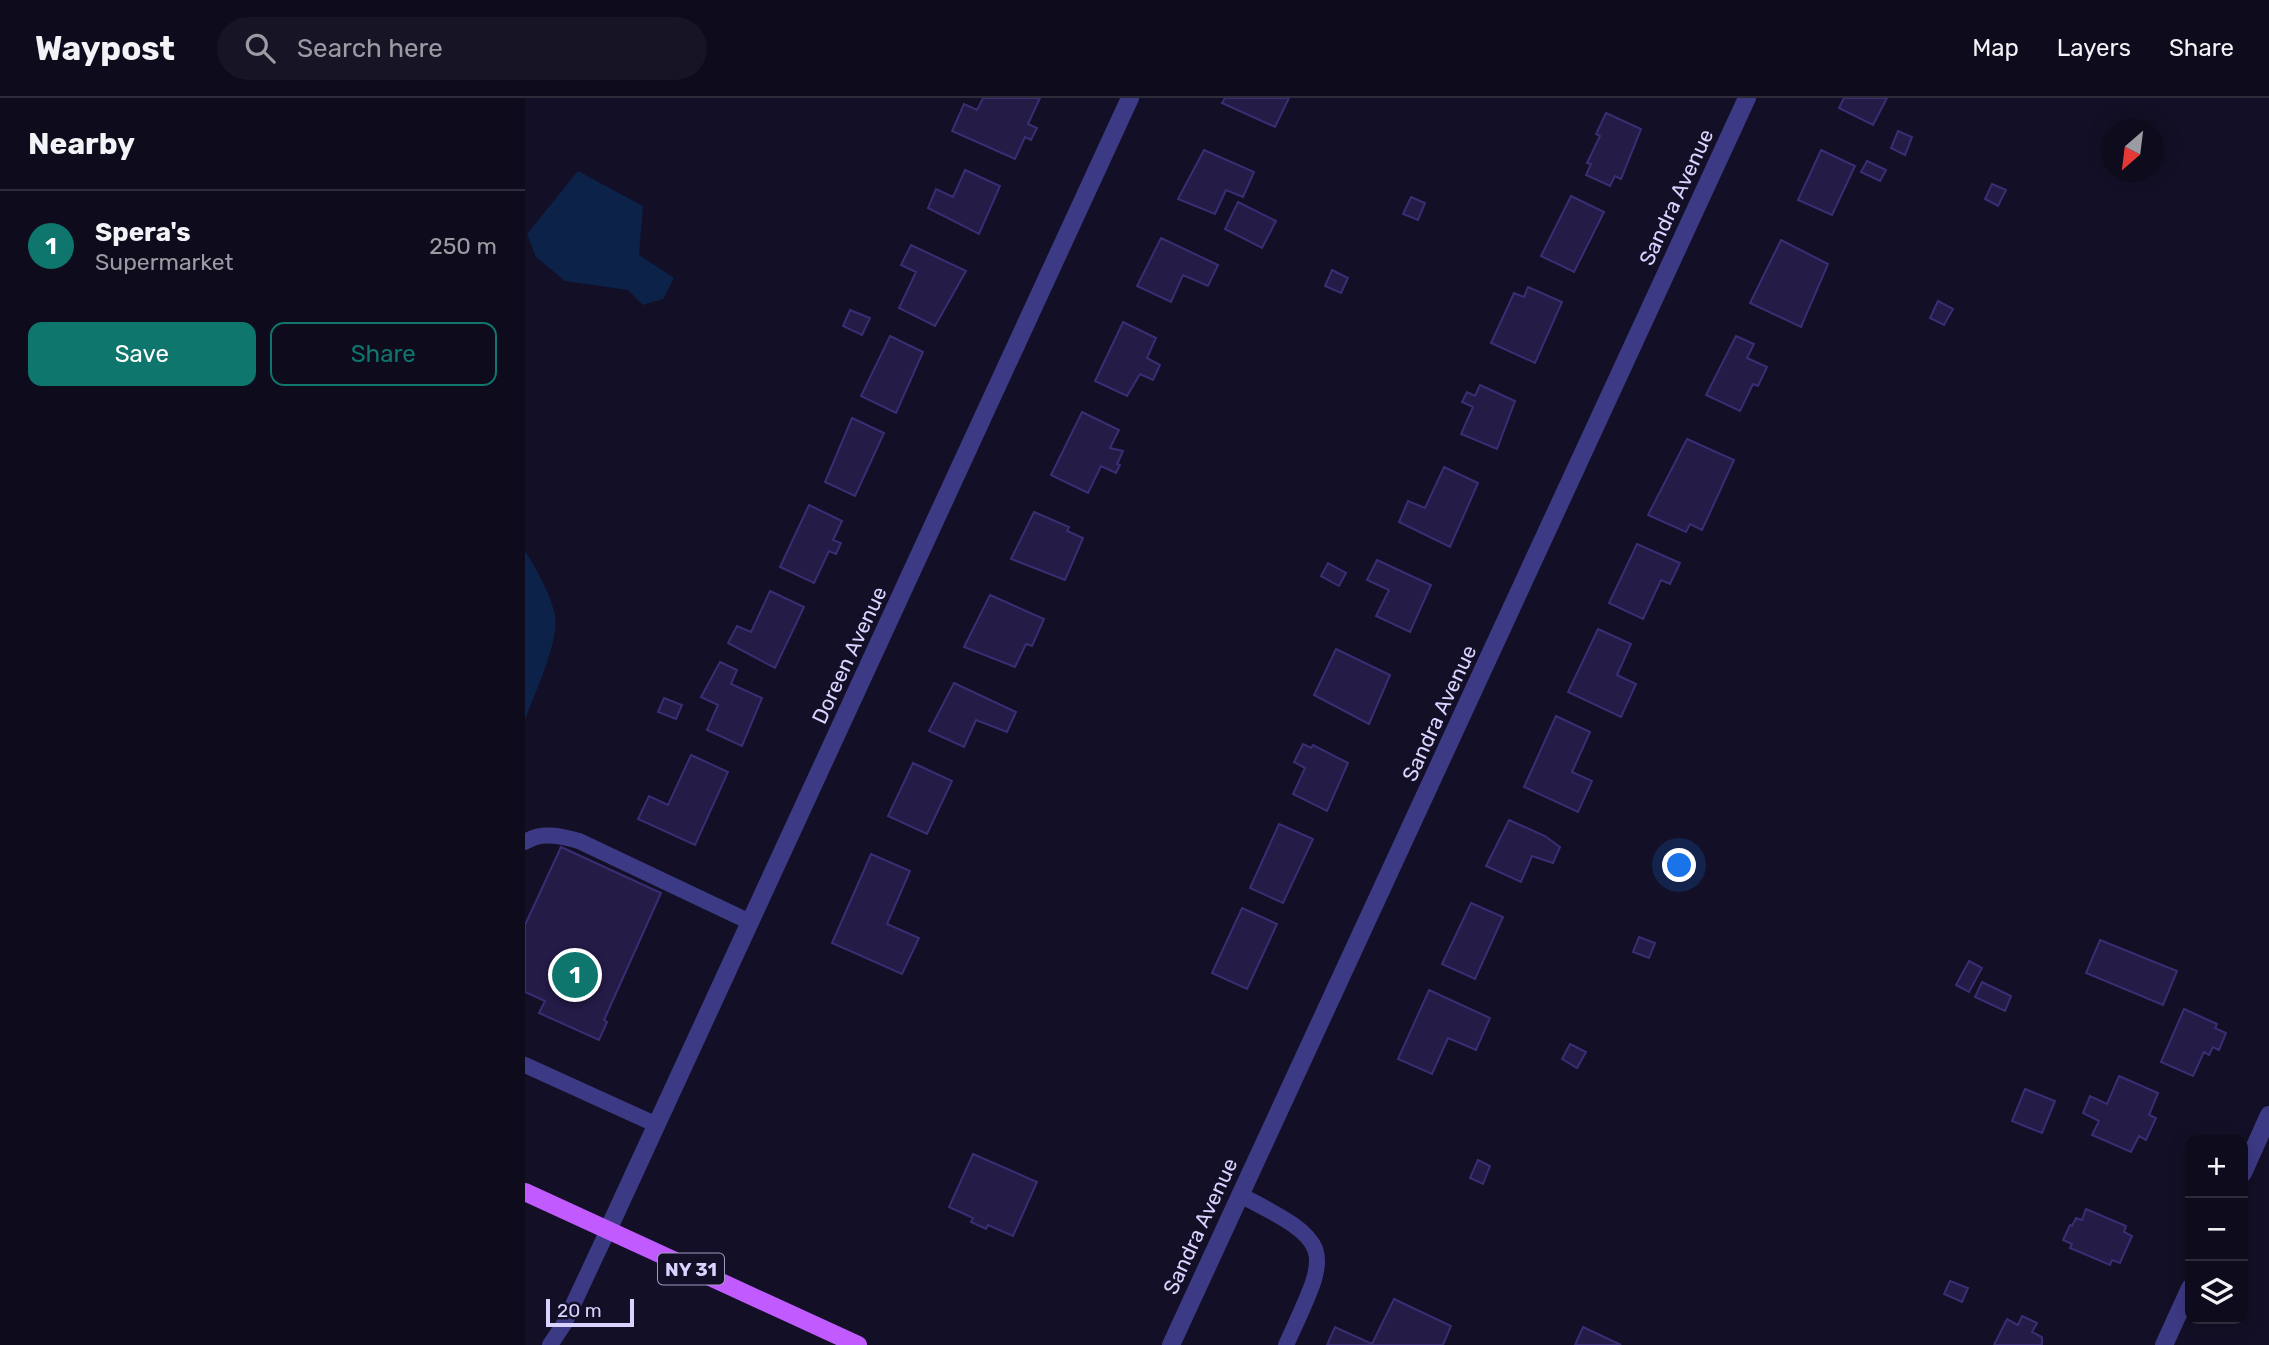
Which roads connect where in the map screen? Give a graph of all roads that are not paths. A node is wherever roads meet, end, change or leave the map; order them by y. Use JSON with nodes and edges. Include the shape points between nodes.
{"nodes":[{"id":1,"x":1131,"y":98,"type":"edge"},
{"id":2,"x":1747,"y":98,"type":"edge"},
{"id":3,"x":529,"y":839,"type":"edge"},
{"id":4,"x":750,"y":922,"type":"junction"},
{"id":5,"x":525,"y":1065,"type":"edge"},
{"id":6,"x":2269,"y":1115,"type":"edge"},
{"id":7,"x":657,"y":1125,"type":"junction"},
{"id":8,"x":2248,"y":1162,"type":"edge"},
{"id":9,"x":525,"y":1192,"type":"edge"},
{"id":10,"x":1240,"y":1195,"type":"junction"},
{"id":11,"x":608,"y":1230,"type":"junction"},
{"id":12,"x":2185,"y":1299,"type":"edge"},
{"id":13,"x":833,"y":1340,"type":"edge"},
{"id":14,"x":550,"y":1345,"type":"edge"},
{"id":15,"x":858,"y":1345,"type":"edge"},
{"id":16,"x":1171,"y":1345,"type":"edge"},
{"id":17,"x":1286,"y":1345,"type":"edge"},
{"id":18,"x":2164,"y":1345,"type":"edge"}],
"edges":[{"from":1,"to":4,"type":"street","name":"Doreen Avenue"},
{"from":2,"to":10,"type":"street","name":"Sandra Avenue"},
{"from":3,"to":4,"type":"lane","via":[[556,835],[579,841]]},
{"from":4,"to":7,"type":"street","name":"Doreen Avenue"},
{"from":5,"to":7,"type":"lane"},
{"from":6,"to":8,"type":"street"},
{"from":7,"to":11,"type":"street","name":"Doreen Avenue"},
{"from":9,"to":11,"type":"main road","number":"NY 31"},
{"from":10,"to":16,"type":"street","name":"Sandra Avenue"},
{"from":10,"to":17,"type":"lane","via":[[1308,1234],[1319,1258],[1315,1281]]},
{"from":11,"to":13,"type":"main road","number":"NY 31"},
{"from":11,"to":14,"type":"lane"},
{"from":12,"to":18,"type":"street"},
{"from":13,"to":15,"type":"main road","number":"NY 31"}]}
